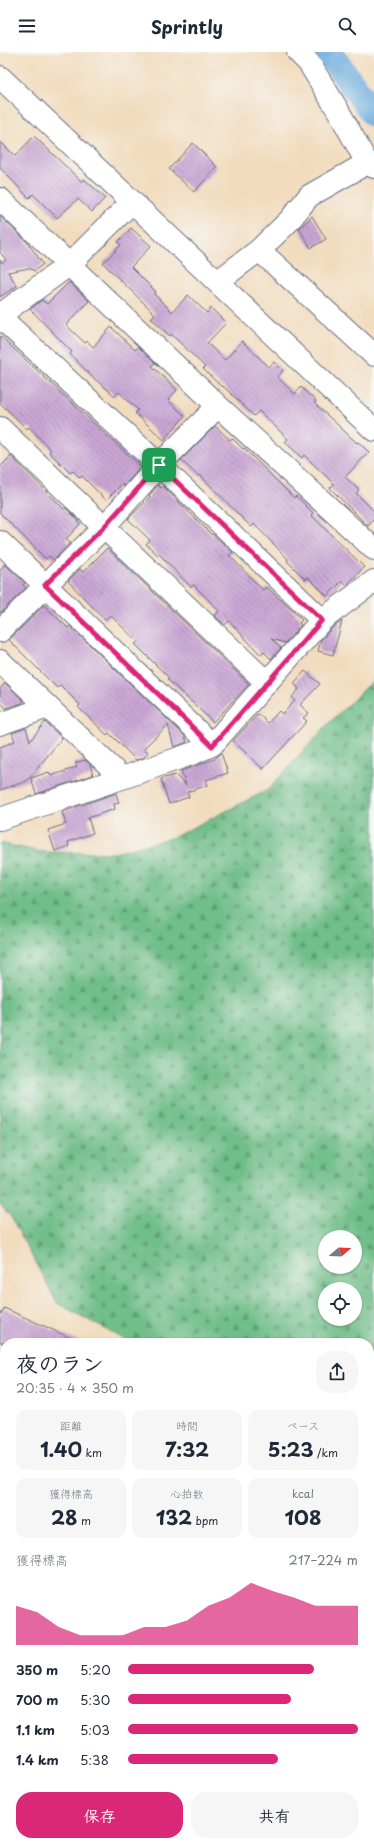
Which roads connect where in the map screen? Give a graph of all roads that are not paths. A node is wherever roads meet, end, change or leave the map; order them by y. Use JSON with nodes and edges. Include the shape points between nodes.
{"nodes":[{"id":1,"x":298,"y":52,"type":"edge"},
{"id":2,"x":0,"y":77,"type":"edge"},
{"id":3,"x":370,"y":165,"type":"edge"},
{"id":4,"x":0,"y":200,"type":"edge"},
{"id":5,"x":132,"y":202,"type":"junction"},
{"id":6,"x":259,"y":250,"type":"junction"},
{"id":7,"x":70,"y":264,"type":"junction"},
{"id":8,"x":217,"y":282,"type":"junction"},
{"id":9,"x":0,"y":316,"type":"edge"},
{"id":10,"x":374,"y":355,"type":"edge"},
{"id":11,"x":218,"y":406,"type":"junction"},
{"id":12,"x":0,"y":428,"type":"edge"},
{"id":13,"x":374,"y":430,"type":"edge"},
{"id":14,"x":159,"y":465,"type":"junction"},
{"id":15,"x":105,"y":526,"type":"junction"},
{"id":16,"x":0,"y":542,"type":"edge"},
{"id":17,"x":374,"y":549,"type":"edge"},
{"id":18,"x":374,"y":581,"type":"edge"},
{"id":19,"x":45,"y":585,"type":"junction"},
{"id":20,"x":322,"y":620,"type":"junction"},
{"id":21,"x":0,"y":631,"type":"edge"},
{"id":22,"x":0,"y":661,"type":"edge"},
{"id":23,"x":266,"y":682,"type":"junction"},
{"id":24,"x":48,"y":707,"type":"junction"},
{"id":25,"x":0,"y":724,"type":"edge"},
{"id":26,"x":212,"y":746,"type":"junction"},
{"id":27,"x":122,"y":778,"type":"junction"},
{"id":28,"x":0,"y":819,"type":"edge"}],
"edges":[{"from":1,"to":3,"type":"street","via":[[310,63]]},
{"from":2,"to":5,"type":"street"},
{"from":3,"to":6,"type":"street","via":[[310,196],[289,222]]},
{"from":4,"to":7,"type":"street"},
{"from":5,"to":7,"type":"street"},
{"from":5,"to":8,"type":"street"},
{"from":6,"to":8,"type":"street"},
{"from":6,"to":10,"type":"street"},
{"from":7,"to":9,"type":"street"},
{"from":7,"to":11,"type":"street"},
{"from":8,"to":13,"type":"street"},
{"from":9,"to":14,"type":"street"},
{"from":11,"to":14,"type":"street"},
{"from":11,"to":17,"type":"street"},
{"from":12,"to":15,"type":"street"},
{"from":14,"to":15,"type":"street"},
{"from":14,"to":20,"type":"street"},
{"from":15,"to":19,"type":"street"},
{"from":15,"to":23,"type":"street"},
{"from":16,"to":19,"type":"street"},
{"from":18,"to":20,"type":"street"},
{"from":19,"to":21,"type":"street"},
{"from":19,"to":26,"type":"street"},
{"from":20,"to":23,"type":"street"},
{"from":22,"to":24,"type":"street"},
{"from":23,"to":26,"type":"street"},
{"from":24,"to":25,"type":"street"},
{"from":24,"to":27,"type":"street"},
{"from":26,"to":27,"type":"street"},
{"from":27,"to":28,"type":"street"}]}
